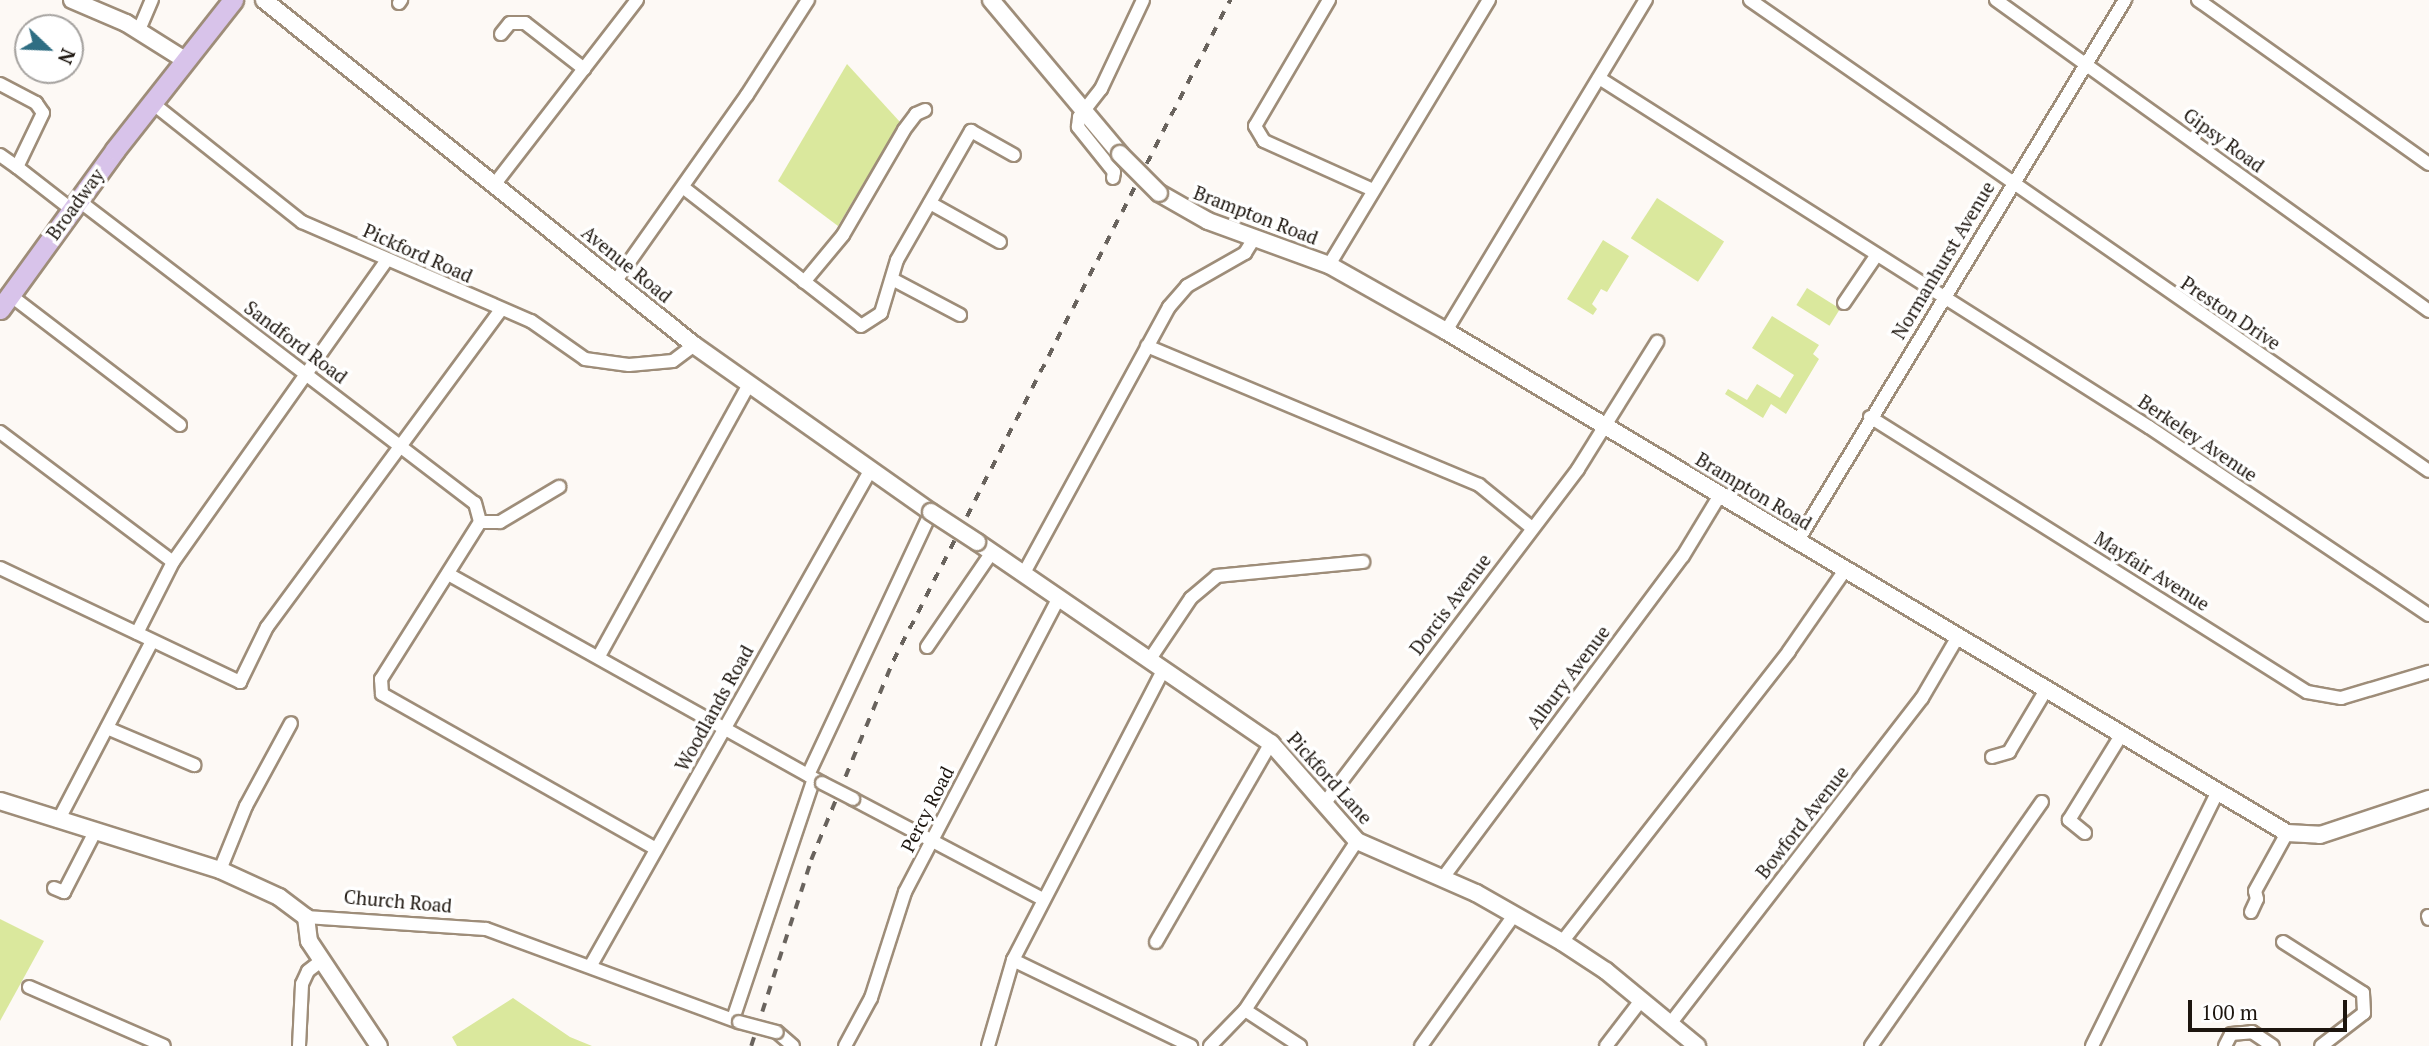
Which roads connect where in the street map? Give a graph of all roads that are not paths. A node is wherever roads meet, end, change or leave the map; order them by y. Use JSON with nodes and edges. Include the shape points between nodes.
{"nodes":[{"id":1,"x":72,"y":0,"type":"edge"},
{"id":2,"x":152,"y":0,"type":"edge"},
{"id":3,"x":233,"y":0,"type":"edge"},
{"id":4,"x":264,"y":0,"type":"edge"},
{"id":5,"x":637,"y":0,"type":"edge"},
{"id":6,"x":808,"y":0,"type":"edge"},
{"id":7,"x":1143,"y":0,"type":"edge"},
{"id":8,"x":1329,"y":0,"type":"edge"},
{"id":9,"x":1489,"y":0,"type":"edge"},
{"id":10,"x":1646,"y":0,"type":"edge"},
{"id":11,"x":1750,"y":0,"type":"edge"},
{"id":12,"x":1996,"y":0,"type":"edge"},
{"id":13,"x":2125,"y":0,"type":"edge"},
{"id":14,"x":2198,"y":0,"type":"edge"},
{"id":15,"x":995,"y":2,"type":"edge"},
{"id":16,"x":139,"y":30,"type":"junction"},
{"id":17,"x":501,"y":34,"type":"dead end"},
{"id":18,"x":185,"y":60,"type":"junction"},
{"id":19,"x":2085,"y":64,"type":"junction"},
{"id":20,"x":584,"y":69,"type":"junction"},
{"id":21,"x":1599,"y":78,"type":"junction"},
{"id":22,"x":0,"y":83,"type":"edge"},
{"id":23,"x":151,"y":102,"type":"junction"},
{"id":24,"x":1083,"y":108,"type":"junction"},
{"id":25,"x":925,"y":110,"type":"dead end"},
{"id":26,"x":0,"y":155,"type":"edge"},
{"id":27,"x":1014,"y":155,"type":"dead end"},
{"id":28,"x":2429,"y":164,"type":"edge"},
{"id":29,"x":17,"y":167,"type":"junction"},
{"id":30,"x":1114,"y":178,"type":"dead end"},
{"id":31,"x":494,"y":184,"type":"junction"},
{"id":32,"x":2012,"y":184,"type":"junction"},
{"id":33,"x":684,"y":188,"type":"junction"},
{"id":34,"x":1371,"y":190,"type":"junction"},
{"id":35,"x":930,"y":203,"type":"junction"},
{"id":36,"x":75,"y":204,"type":"junction"},
{"id":37,"x":1255,"y":237,"type":"junction"},
{"id":38,"x":1000,"y":242,"type":"dead end"},
{"id":39,"x":1875,"y":256,"type":"junction"},
{"id":40,"x":386,"y":261,"type":"junction"},
{"id":41,"x":1329,"y":265,"type":"junction"},
{"id":42,"x":892,"y":279,"type":"junction"},
{"id":43,"x":615,"y":282,"type":"junction"},
{"id":44,"x":804,"y":282,"type":"junction"},
{"id":45,"x":1943,"y":298,"type":"junction"},
{"id":46,"x":5,"y":302,"type":"edge"},
{"id":47,"x":1844,"y":303,"type":"dead end"},
{"id":48,"x":2428,"y":308,"type":"edge"},
{"id":49,"x":501,"y":310,"type":"junction"},
{"id":50,"x":960,"y":314,"type":"dead end"},
{"id":51,"x":1446,"y":331,"type":"junction"},
{"id":52,"x":1657,"y":342,"type":"dead end"},
{"id":53,"x":694,"y":345,"type":"junction"},
{"id":54,"x":1147,"y":346,"type":"junction"},
{"id":55,"x":308,"y":376,"type":"junction"},
{"id":56,"x":748,"y":386,"type":"junction"},
{"id":57,"x":1870,"y":417,"type":"junction"},
{"id":58,"x":180,"y":425,"type":"dead end"},
{"id":59,"x":1605,"y":426,"type":"junction"},
{"id":60,"x":0,"y":432,"type":"edge"},
{"id":61,"x":400,"y":447,"type":"junction"},
{"id":62,"x":870,"y":471,"type":"junction"},
{"id":63,"x":2429,"y":471,"type":"edge"},
{"id":64,"x":559,"y":487,"type":"dead end"},
{"id":65,"x":1720,"y":495,"type":"junction"},
{"id":66,"x":930,"y":512,"type":"junction"},
{"id":67,"x":480,"y":522,"type":"junction"},
{"id":68,"x":1532,"y":528,"type":"junction"},
{"id":69,"x":977,"y":542,"type":"joint"},
{"id":70,"x":1797,"y":542,"type":"junction"},
{"id":71,"x":992,"y":552,"type":"junction"},
{"id":72,"x":173,"y":562,"type":"junction"},
{"id":73,"x":1363,"y":562,"type":"dead end"},
{"id":74,"x":0,"y":568,"type":"edge"},
{"id":75,"x":1844,"y":570,"type":"junction"},
{"id":76,"x":448,"y":573,"type":"junction"},
{"id":77,"x":1024,"y":573,"type":"junction"},
{"id":78,"x":1059,"y":597,"type":"junction"},
{"id":79,"x":2429,"y":615,"type":"edge"},
{"id":80,"x":137,"y":633,"type":"junction"},
{"id":81,"x":1957,"y":638,"type":"junction"},
{"id":82,"x":152,"y":641,"type":"junction"},
{"id":83,"x":927,"y":647,"type":"dead end"},
{"id":84,"x":599,"y":656,"type":"junction"},
{"id":85,"x":1157,"y":664,"type":"junction"},
{"id":86,"x":2429,"y":672,"type":"edge"},
{"id":87,"x":2046,"y":690,"type":"junction"},
{"id":88,"x":291,"y":723,"type":"dead end"},
{"id":89,"x":107,"y":728,"type":"junction"},
{"id":90,"x":724,"y":730,"type":"junction"},
{"id":91,"x":2122,"y":734,"type":"junction"},
{"id":92,"x":1271,"y":743,"type":"junction"},
{"id":93,"x":1992,"y":757,"type":"dead end"},
{"id":94,"x":194,"y":765,"type":"dead end"},
{"id":95,"x":814,"y":779,"type":"junction"},
{"id":96,"x":2218,"y":791,"type":"junction"},
{"id":97,"x":2429,"y":799,"type":"edge"},
{"id":98,"x":0,"y":801,"type":"edge"},
{"id":99,"x":2042,"y":802,"type":"dead end"},
{"id":100,"x":1324,"y":804,"type":"junction"},
{"id":101,"x":58,"y":821,"type":"junction"},
{"id":102,"x":95,"y":832,"type":"junction"},
{"id":103,"x":2085,"y":833,"type":"dead end"},
{"id":104,"x":2287,"y":833,"type":"junction"},
{"id":105,"x":932,"y":841,"type":"junction"},
{"id":106,"x":1357,"y":841,"type":"junction"},
{"id":107,"x":656,"y":849,"type":"junction"},
{"id":108,"x":220,"y":870,"type":"junction"},
{"id":109,"x":1442,"y":879,"type":"junction"},
{"id":110,"x":54,"y":888,"type":"dead end"},
{"id":111,"x":1043,"y":898,"type":"junction"},
{"id":112,"x":2251,"y":912,"type":"dead end"},
{"id":113,"x":1514,"y":915,"type":"junction"},
{"id":114,"x":306,"y":917,"type":"junction"},
{"id":115,"x":1156,"y":942,"type":"dead end"},
{"id":116,"x":1562,"y":942,"type":"junction"},
{"id":117,"x":2283,"y":942,"type":"dead end"},
{"id":118,"x":1013,"y":960,"type":"junction"},
{"id":119,"x":321,"y":961,"type":"junction"},
{"id":120,"x":591,"y":965,"type":"junction"},
{"id":121,"x":29,"y":986,"type":"dead end"},
{"id":122,"x":1642,"y":999,"type":"junction"},
{"id":123,"x":1245,"y":1010,"type":"junction"},
{"id":124,"x":736,"y":1020,"type":"junction"},
{"id":125,"x":1670,"y":1024,"type":"junction"},
{"id":126,"x":164,"y":1046,"type":"edge"},
{"id":127,"x":299,"y":1046,"type":"edge"},
{"id":128,"x":379,"y":1046,"type":"edge"},
{"id":129,"x":793,"y":1046,"type":"edge"},
{"id":130,"x":845,"y":1046,"type":"edge"},
{"id":131,"x":988,"y":1046,"type":"edge"},
{"id":132,"x":1191,"y":1046,"type":"edge"},
{"id":133,"x":1210,"y":1046,"type":"edge"},
{"id":134,"x":1300,"y":1046,"type":"edge"},
{"id":135,"x":1421,"y":1046,"type":"edge"},
{"id":136,"x":1606,"y":1046,"type":"edge"},
{"id":137,"x":1697,"y":1046,"type":"edge"},
{"id":138,"x":1871,"y":1046,"type":"edge"},
{"id":139,"x":2092,"y":1046,"type":"edge"},
{"id":140,"x":2225,"y":1046,"type":"edge"},
{"id":141,"x":2273,"y":1046,"type":"edge"},
{"id":142,"x":2321,"y":1046,"type":"edge"}],
"edges":[{"from":1,"to":16,"type":"street"},
{"from":2,"to":16,"type":"street"},
{"from":3,"to":18,"type":"main road","name":"Broadway"},
{"from":4,"to":31,"type":"street","name":"Avenue Road"},
{"from":5,"to":20,"type":"street"},
{"from":6,"to":33,"type":"street"},
{"from":7,"to":24,"type":"street","via":[[1101,89]]},
{"from":8,"to":34,"type":"street","via":[[1255,126],[1264,141]]},
{"from":9,"to":34,"type":"street"},
{"from":10,"to":21,"type":"street"},
{"from":11,"to":32,"type":"street","name":"Preston Drive"},
{"from":12,"to":19,"type":"street","name":"Gipsy Road"},
{"from":13,"to":19,"type":"street","name":"Normanhurst Avenue"},
{"from":14,"to":28,"type":"street"},
{"from":15,"to":24,"type":"street","name":"Brampton Road"},
{"from":16,"to":18,"type":"street"},
{"from":17,"to":20,"type":"street","via":[[510,23],[525,23]]},
{"from":18,"to":23,"type":"main road","name":"Broadway"},
{"from":19,"to":32,"type":"street","name":"Normanhurst Avenue"},
{"from":19,"to":48,"type":"street","name":"Gipsy Road"},
{"from":20,"to":31,"type":"street"},
{"from":21,"to":39,"type":"street","name":"Berkeley Avenue"},
{"from":21,"to":51,"type":"street"},
{"from":22,"to":29,"type":"street","via":[[36,103],[43,113]]},
{"from":23,"to":36,"type":"main road","name":"Broadway"},
{"from":23,"to":40,"type":"street","name":"Pickford Road","via":[[302,222]]},
{"from":24,"to":30,"type":"street","via":[[1078,127]]},
{"from":24,"to":37,"type":"street","name":"Brampton Road","bridge":true,"via":[[1159,193],[1181,209]]},
{"from":25,"to":44,"type":"street","via":[[904,130],[843,235]]},
{"from":26,"to":29,"type":"street","name":"Sandford Road"},
{"from":27,"to":35,"type":"street","via":[[971,131]]},
{"from":29,"to":36,"type":"street","name":"Sandford Road"},
{"from":31,"to":43,"type":"street","name":"Avenue Road"},
{"from":32,"to":45,"type":"street","name":"Normanhurst Avenue"},
{"from":32,"to":63,"type":"street","name":"Preston Drive"},
{"from":33,"to":43,"type":"street"},
{"from":33,"to":44,"type":"street"},
{"from":34,"to":41,"type":"street"},
{"from":35,"to":38,"type":"street"},
{"from":35,"to":42,"type":"street","via":[[897,260]]},
{"from":36,"to":46,"type":"main road","name":"Broadway"},
{"from":36,"to":55,"type":"street","name":"Sandford Road"},
{"from":37,"to":41,"type":"street","name":"Brampton Road"},
{"from":37,"to":54,"type":"street","via":[[1245,253],[1187,285]]},
{"from":39,"to":45,"type":"street","name":"Berkeley Avenue"},
{"from":39,"to":47,"type":"street"},
{"from":40,"to":49,"type":"street","name":"Pickford Road"},
{"from":40,"to":55,"type":"street"},
{"from":41,"to":51,"type":"street","name":"Brampton Road"},
{"from":42,"to":44,"type":"street","via":[[881,313],[861,326]]},
{"from":42,"to":50,"type":"street"},
{"from":43,"to":53,"type":"street","name":"Avenue Road"},
{"from":45,"to":57,"type":"street","name":"Normanhurst Avenue"},
{"from":45,"to":79,"type":"street","name":"Berkeley Avenue","via":[[2148,427]]},
{"from":46,"to":58,"type":"street"},
{"from":49,"to":53,"type":"street","name":"Pickford Road","via":[[531,321],[585,359],[629,365],[673,361]]},
{"from":49,"to":61,"type":"street"},
{"from":51,"to":59,"type":"street","name":"Brampton Road"},
{"from":52,"to":59,"type":"street","name":"Dorcis Avenue"},
{"from":53,"to":56,"type":"street","name":"Avenue Road"},
{"from":54,"to":68,"type":"street","via":[[1479,485]]},
{"from":54,"to":77,"type":"street"},
{"from":55,"to":61,"type":"street","name":"Sandford Road"},
{"from":55,"to":72,"type":"street"},
{"from":56,"to":62,"type":"street","name":"Avenue Road"},
{"from":56,"to":84,"type":"street"},
{"from":57,"to":70,"type":"street","name":"Normanhurst Avenue"},
{"from":57,"to":86,"type":"street","name":"Mayfair Avenue","via":[[2307,692],[2341,698]]},
{"from":59,"to":65,"type":"street","name":"Brampton Road"},
{"from":59,"to":68,"type":"street","name":"Dorcis Avenue"},
{"from":60,"to":72,"type":"street"},
{"from":61,"to":67,"type":"street","name":"Sandford Road","via":[[475,503]]},
{"from":61,"to":82,"type":"street","via":[[267,627],[240,681]]},
{"from":62,"to":66,"type":"street","name":"Avenue Road"},
{"from":62,"to":90,"type":"street","name":"Woodlands Road"},
{"from":64,"to":67,"type":"street","via":[[500,522]]},
{"from":65,"to":70,"type":"street","name":"Brampton Road"},
{"from":65,"to":109,"type":"street","name":"Albury Avenue","via":[[1683,556]]},
{"from":66,"to":69,"type":"street","name":"Avenue Road","bridge":true},
{"from":66,"to":95,"type":"street"},
{"from":67,"to":76,"type":"street"},
{"from":68,"to":100,"type":"street","name":"Dorcis Avenue"},
{"from":69,"to":71,"type":"street","name":"Pickford Lane"},
{"from":70,"to":75,"type":"street","name":"Brampton Road"},
{"from":71,"to":77,"type":"street","name":"Pickford Lane"},
{"from":71,"to":83,"type":"street"},
{"from":72,"to":80,"type":"street"},
{"from":73,"to":85,"type":"street","via":[[1217,576],[1200,586]]},
{"from":74,"to":80,"type":"street"},
{"from":75,"to":81,"type":"street","name":"Brampton Road"},
{"from":75,"to":116,"type":"street","via":[[1789,651]]},
{"from":76,"to":84,"type":"street"},
{"from":76,"to":107,"type":"street","via":[[381,679],[386,697]]},
{"from":77,"to":78,"type":"street","name":"Pickford Lane"},
{"from":78,"to":85,"type":"street","name":"Pickford Lane"},
{"from":78,"to":105,"type":"street","name":"Percy Road"},
{"from":80,"to":82,"type":"street"},
{"from":81,"to":87,"type":"street","name":"Brampton Road"},
{"from":81,"to":125,"type":"street","name":"Bowford Avenue","via":[[1922,698]]},
{"from":82,"to":89,"type":"street"},
{"from":84,"to":90,"type":"street"},
{"from":85,"to":92,"type":"street","name":"Pickford Lane"},
{"from":85,"to":111,"type":"street"},
{"from":87,"to":91,"type":"street","name":"Brampton Road"},
{"from":87,"to":93,"type":"street","via":[[2010,752]]},
{"from":88,"to":108,"type":"street","via":[[246,806]]},
{"from":89,"to":94,"type":"street"},
{"from":89,"to":101,"type":"street"},
{"from":90,"to":95,"type":"street"},
{"from":90,"to":107,"type":"street","name":"Woodlands Road"},
{"from":91,"to":96,"type":"street","name":"Brampton Road"},
{"from":91,"to":103,"type":"street","via":[[2069,820]]},
{"from":92,"to":100,"type":"street","name":"Pickford Lane"},
{"from":92,"to":115,"type":"street"},
{"from":95,"to":105,"type":"street","bridge":true},
{"from":95,"to":124,"type":"street"},
{"from":96,"to":104,"type":"street","name":"Brampton Road"},
{"from":96,"to":139,"type":"street"},
{"from":97,"to":104,"type":"street","name":"Brampton Road","via":[[2320,835]]},
{"from":98,"to":101,"type":"street"},
{"from":99,"to":138,"type":"street"},
{"from":100,"to":106,"type":"street","name":"Pickford Lane"},
{"from":101,"to":102,"type":"street"},
{"from":102,"to":108,"type":"street"},
{"from":102,"to":110,"type":"street","via":[[64,892]]},
{"from":104,"to":112,"type":"street","via":[[2255,891],[2258,899]]},
{"from":105,"to":111,"type":"street"},
{"from":105,"to":130,"type":"street","name":"Percy Road","via":[[905,892],[861,1023]]},
{"from":106,"to":109,"type":"street","name":"Pickford Lane"},
{"from":106,"to":123,"type":"street"},
{"from":107,"to":120,"type":"street","name":"Woodlands Road"},
{"from":108,"to":114,"type":"street","via":[[279,897]]},
{"from":109,"to":113,"type":"street","name":"Pickford Lane"},
{"from":111,"to":118,"type":"street"},
{"from":113,"to":116,"type":"street","name":"Pickford Lane"},
{"from":113,"to":135,"type":"street"},
{"from":114,"to":119,"type":"street","via":[[309,941]]},
{"from":114,"to":120,"type":"street","name":"Church Road","via":[[486,929]]},
{"from":116,"to":122,"type":"street","name":"Pickford Lane"},
{"from":117,"to":142,"type":"street","via":[[2363,993],[2364,1013]]},
{"from":118,"to":131,"type":"street"},
{"from":118,"to":132,"type":"street"},
{"from":119,"to":127,"type":"street","via":[[308,971],[302,984]]},
{"from":119,"to":128,"type":"street"},
{"from":120,"to":124,"type":"street","name":"Church Road"},
{"from":121,"to":126,"type":"street"},
{"from":122,"to":125,"type":"street","name":"Pickford Lane"},
{"from":122,"to":136,"type":"street"},
{"from":123,"to":133,"type":"street"},
{"from":123,"to":134,"type":"street"},
{"from":124,"to":129,"type":"street","name":"Church Road","bridge":true,"via":[[777,1032]]},
{"from":125,"to":137,"type":"street","name":"Pickford Lane"},
{"from":140,"to":141,"type":"street","via":[[2231,1034],[2252,1032]]}]}
